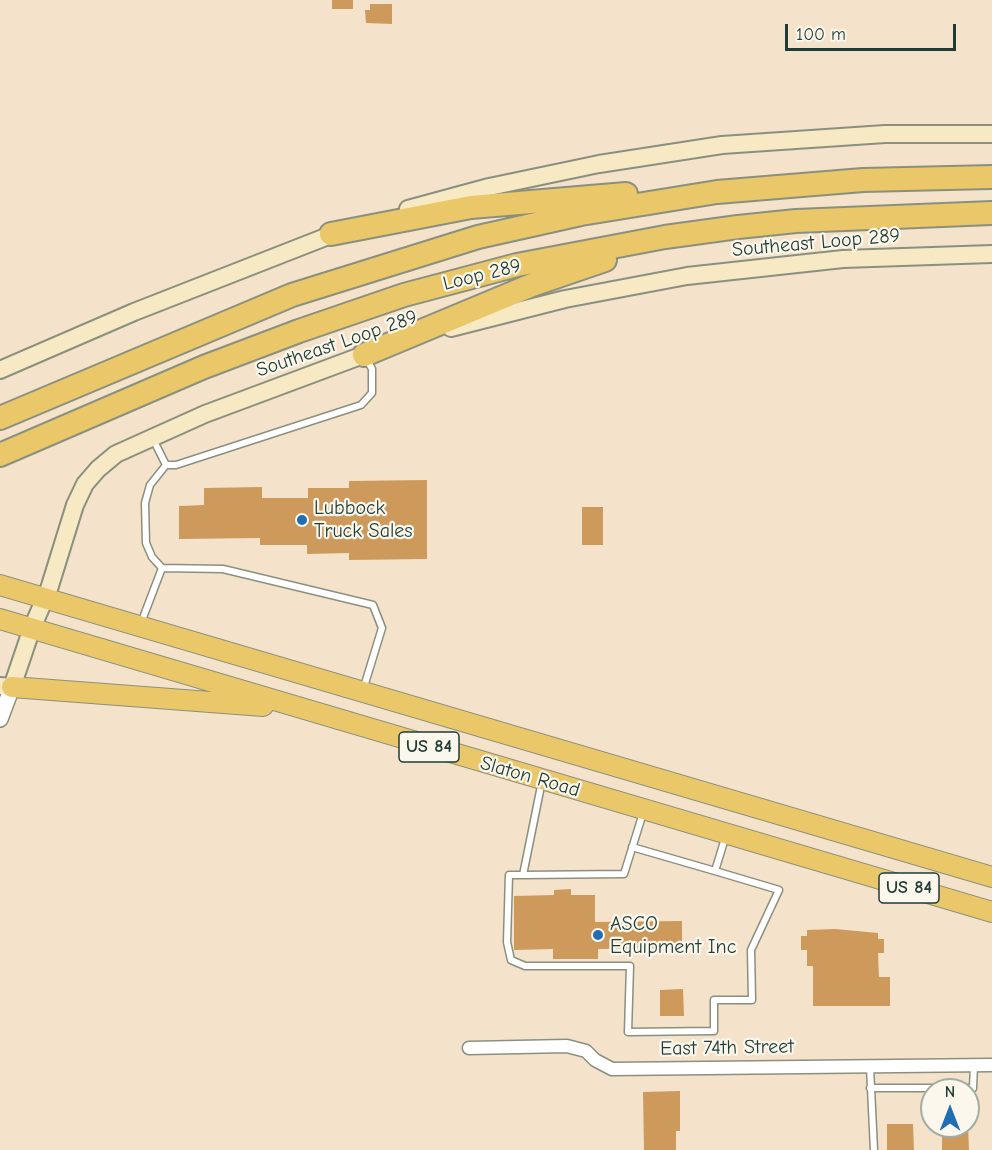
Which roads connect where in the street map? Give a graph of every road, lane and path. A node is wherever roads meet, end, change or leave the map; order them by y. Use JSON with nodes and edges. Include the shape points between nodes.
{"nodes":[{"id":1,"x":992,"y":134,"type":"edge"},
{"id":2,"x":992,"y":177,"type":"edge"},
{"id":3,"x":756,"y":188,"type":"junction"},
{"id":4,"x":992,"y":213,"type":"edge"},
{"id":5,"x":932,"y":214,"type":"junction"},
{"id":6,"x":331,"y":234,"type":"junction"},
{"id":7,"x":992,"y":255,"type":"edge"},
{"id":8,"x":364,"y":355,"type":"junction"},
{"id":9,"x":0,"y":370,"type":"edge"},
{"id":10,"x":0,"y":417,"type":"edge"},
{"id":11,"x":152,"y":437,"type":"junction"},
{"id":12,"x":0,"y":455,"type":"edge"},
{"id":13,"x":166,"y":465,"type":"junction"},
{"id":14,"x":162,"y":568,"type":"junction"},
{"id":15,"x":0,"y":585,"type":"edge"},
{"id":16,"x":45,"y":598,"type":"junction"},
{"id":17,"x":0,"y":619,"type":"edge"},
{"id":18,"x":140,"y":626,"type":"junction"},
{"id":19,"x":32,"y":628,"type":"junction"},
{"id":20,"x":6,"y":686,"type":"edge"},
{"id":21,"x":363,"y":692,"type":"junction"},
{"id":22,"x":0,"y":719,"type":"edge"},
{"id":23,"x":341,"y":719,"type":"junction"},
{"id":24,"x":542,"y":780,"type":"junction"},
{"id":25,"x":721,"y":798,"type":"junction"},
{"id":26,"x":644,"y":810,"type":"junction"},
{"id":27,"x":717,"y":832,"type":"junction"},
{"id":28,"x":632,"y":847,"type":"junction"},
{"id":29,"x":715,"y":872,"type":"junction"},
{"id":30,"x":523,"y":875,"type":"junction"},
{"id":31,"x":992,"y":877,"type":"edge"},
{"id":32,"x":992,"y":912,"type":"edge"},
{"id":33,"x":469,"y":1048,"type":"dead end"},
{"id":34,"x":974,"y":1065,"type":"junction"},
{"id":35,"x":992,"y":1065,"type":"edge"},
{"id":36,"x":870,"y":1066,"type":"junction"},
{"id":37,"x":870,"y":1088,"type":"junction"},
{"id":38,"x":874,"y":1150,"type":"edge"}],
"edges":[{"from":1,"to":6,"type":"main road","via":[[842,136],[658,154],[489,187]]},
{"from":2,"to":3,"type":"highway","name":"Loop 289","via":[[863,180]]},
{"from":3,"to":6,"type":"highway","via":[[584,196],[471,207]]},
{"from":3,"to":10,"type":"highway","name":"Loop 289","via":[[581,214],[417,254],[291,295]]},
{"from":4,"to":5,"type":"highway","name":"Loop 289"},
{"from":5,"to":8,"type":"highway","via":[[757,234],[623,255],[532,285]]},
{"from":5,"to":12,"type":"highway","name":"Loop 289","via":[[738,227],[517,265],[404,295],[298,331]]},
{"from":6,"to":9,"type":"main road"},
{"from":7,"to":8,"type":"main road","name":"Southeast Loop 289","via":[[843,259],[687,276],[565,299],[417,337]]},
{"from":8,"to":11,"type":"main road","name":"Southeast Loop 289","via":[[271,387]]},
{"from":8,"to":13,"type":"lane","via":[[372,369],[372,393],[361,405]]},
{"from":11,"to":13,"type":"lane"},
{"from":11,"to":16,"type":"main road","name":"Southeast Loop 289","via":[[116,454],[85,484],[63,536]]},
{"from":13,"to":14,"type":"lane","via":[[150,485],[144,527],[146,543]]},
{"from":14,"to":18,"type":"lane"},
{"from":14,"to":21,"type":"lane","via":[[223,569],[373,605],[382,628]]},
{"from":15,"to":16,"type":"highway","name":"Slaton Road","number":"US 84"},
{"from":16,"to":18,"type":"highway","name":"Slaton Road","number":"US 84"},
{"from":16,"to":19,"type":"main road","name":"Southeast Loop 289"},
{"from":17,"to":19,"type":"highway","name":"Slaton Road","number":"US 84"},
{"from":18,"to":21,"type":"highway","name":"Slaton Road","number":"US 84"},
{"from":19,"to":20,"type":"main road","name":"Southeast Loop 289"},
{"from":19,"to":23,"type":"highway","name":"Slaton Road","number":"US 84"},
{"from":20,"to":22,"type":"street"},
{"from":20,"to":23,"type":"highway","via":[[250,705]]},
{"from":21,"to":25,"type":"highway","name":"Slaton Road","number":"US 84"},
{"from":23,"to":24,"type":"highway","name":"Slaton Road","number":"US 84"},
{"from":24,"to":26,"type":"highway","name":"Slaton Road","number":"US 84"},
{"from":24,"to":30,"type":"lane"},
{"from":25,"to":27,"type":"highway"},
{"from":25,"to":31,"type":"highway","name":"Slaton Road","number":"US 84"},
{"from":26,"to":27,"type":"highway","name":"Slaton Road","number":"US 84"},
{"from":26,"to":28,"type":"lane"},
{"from":27,"to":29,"type":"lane"},
{"from":27,"to":32,"type":"highway","name":"Slaton Road","number":"US 84"},
{"from":28,"to":29,"type":"lane"},
{"from":28,"to":30,"type":"lane","via":[[624,874]]},
{"from":29,"to":30,"type":"lane","via":[[779,890],[751,950],[752,1000],[714,1000],[714,1031],[628,1032],[630,966],[525,966],[511,960],[507,942],[509,875]]},
{"from":33,"to":36,"type":"street","name":"East 74th Street","via":[[567,1046],[586,1051],[612,1068]]},
{"from":34,"to":35,"type":"street","name":"East 74th Street"},
{"from":34,"to":36,"type":"street","name":"East 74th Street"},
{"from":34,"to":37,"type":"lane","via":[[973,1088]]},
{"from":36,"to":37,"type":"lane"},
{"from":37,"to":38,"type":"lane"}]}
